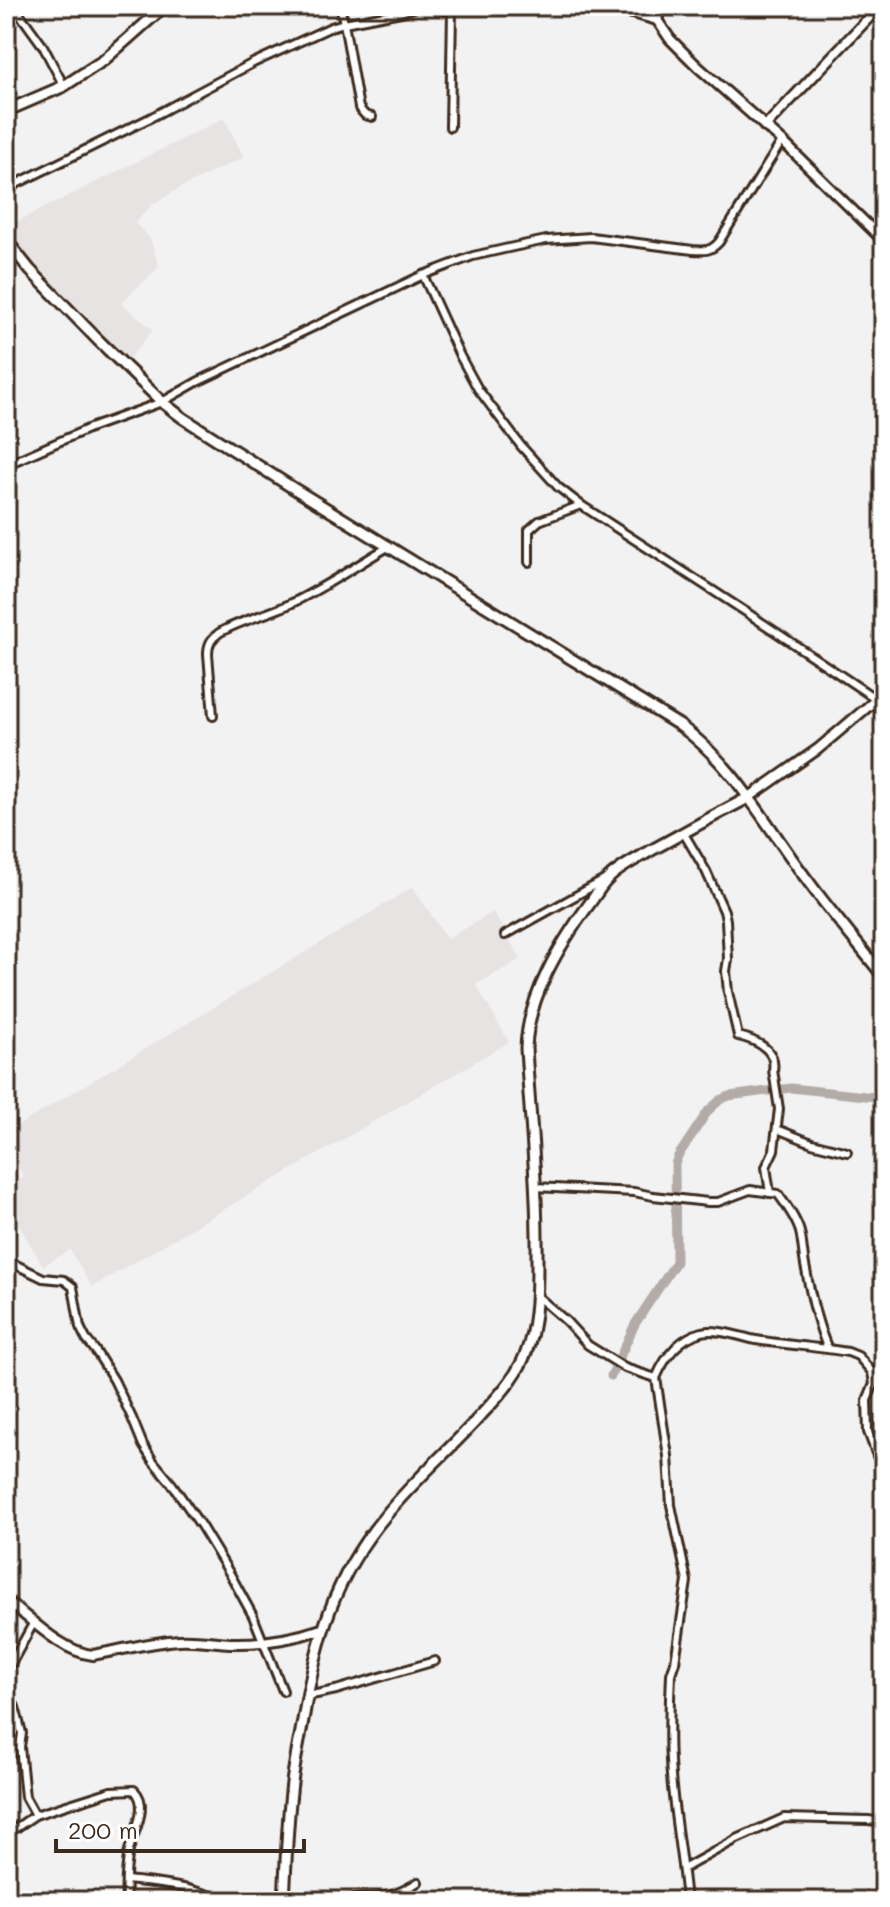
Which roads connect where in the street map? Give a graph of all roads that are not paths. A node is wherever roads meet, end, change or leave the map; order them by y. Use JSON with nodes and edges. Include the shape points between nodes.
{"nodes":[{"id":1,"x":14,"y":6,"type":"edge"},
{"id":2,"x":165,"y":6,"type":"edge"},
{"id":3,"x":340,"y":6,"type":"edge"},
{"id":4,"x":420,"y":6,"type":"edge"},
{"id":5,"x":429,"y":6,"type":"edge"},
{"id":6,"x":608,"y":6,"type":"edge"},
{"id":7,"x":661,"y":6,"type":"edge"},
{"id":8,"x":880,"y":6,"type":"edge"},
{"id":9,"x":440,"y":7,"type":"edge"},
{"id":10,"x":454,"y":8,"type":"edge"},
{"id":11,"x":657,"y":20,"type":"junction"},
{"id":12,"x":344,"y":23,"type":"junction"},
{"id":13,"x":64,"y":86,"type":"junction"},
{"id":14,"x":6,"y":111,"type":"edge"},
{"id":15,"x":372,"y":117,"type":"dead end"},
{"id":16,"x":450,"y":127,"type":"dead end"},
{"id":17,"x":765,"y":127,"type":"junction"},
{"id":18,"x":782,"y":141,"type":"junction"},
{"id":19,"x":6,"y":189,"type":"edge"},
{"id":20,"x":6,"y":240,"type":"edge"},
{"id":21,"x":884,"y":241,"type":"edge"},
{"id":22,"x":423,"y":275,"type":"junction"},
{"id":23,"x":162,"y":402,"type":"junction"},
{"id":24,"x":6,"y":465,"type":"edge"},
{"id":25,"x":581,"y":505,"type":"junction"},
{"id":26,"x":388,"y":547,"type":"junction"},
{"id":27,"x":529,"y":562,"type":"dead end"},
{"id":28,"x":884,"y":693,"type":"edge"},
{"id":29,"x":876,"y":699,"type":"junction"},
{"id":30,"x":213,"y":716,"type":"dead end"},
{"id":31,"x":748,"y":798,"type":"junction"},
{"id":32,"x":683,"y":832,"type":"junction"},
{"id":33,"x":609,"y":877,"type":"junction"},
{"id":34,"x":505,"y":935,"type":"dead end"},
{"id":35,"x":884,"y":977,"type":"edge"},
{"id":36,"x":777,"y":1129,"type":"junction"},
{"id":37,"x":847,"y":1152,"type":"dead end"},
{"id":38,"x":535,"y":1187,"type":"junction"},
{"id":39,"x":770,"y":1193,"type":"junction"},
{"id":40,"x":6,"y":1260,"type":"edge"},
{"id":41,"x":537,"y":1296,"type":"junction"},
{"id":42,"x":828,"y":1349,"type":"junction"},
{"id":43,"x":656,"y":1378,"type":"junction"},
{"id":44,"x":884,"y":1466,"type":"edge"},
{"id":45,"x":6,"y":1600,"type":"edge"},
{"id":46,"x":34,"y":1622,"type":"junction"},
{"id":47,"x":322,"y":1629,"type":"junction"},
{"id":48,"x":263,"y":1643,"type":"junction"},
{"id":49,"x":435,"y":1661,"type":"dead end"},
{"id":50,"x":6,"y":1673,"type":"edge"},
{"id":51,"x":6,"y":1691,"type":"edge"},
{"id":52,"x":283,"y":1691,"type":"dead end"},
{"id":53,"x":307,"y":1696,"type":"junction"},
{"id":54,"x":35,"y":1815,"type":"junction"},
{"id":55,"x":884,"y":1822,"type":"edge"},
{"id":56,"x":6,"y":1830,"type":"edge"},
{"id":57,"x":683,"y":1869,"type":"junction"},
{"id":58,"x":127,"y":1880,"type":"junction"},
{"id":59,"x":418,"y":1882,"type":"dead end"},
{"id":60,"x":126,"y":1901,"type":"edge"},
{"id":61,"x":222,"y":1901,"type":"edge"},
{"id":62,"x":284,"y":1901,"type":"edge"},
{"id":63,"x":341,"y":1901,"type":"edge"},
{"id":64,"x":686,"y":1901,"type":"edge"}],
"edges":[{"from":1,"to":13,"type":"street"},
{"from":2,"to":13,"type":"main road","via":[[104,60]]},
{"from":3,"to":12,"type":"street"},
{"from":4,"to":12,"type":"street"},
{"from":5,"to":9,"type":"street"},
{"from":6,"to":11,"type":"street"},
{"from":7,"to":11,"type":"street"},
{"from":8,"to":17,"type":"street"},
{"from":9,"to":10,"type":"street"},
{"from":10,"to":16,"type":"street"},
{"from":11,"to":17,"type":"street","via":[[697,66]]},
{"from":12,"to":15,"type":"street","via":[[359,108]]},
{"from":12,"to":19,"type":"street","via":[[253,63]]},
{"from":13,"to":14,"type":"main road"},
{"from":17,"to":18,"type":"street"},
{"from":18,"to":21,"type":"street"},
{"from":18,"to":22,"type":"street","via":[[713,248],[591,237],[546,240],[473,256]]},
{"from":20,"to":23,"type":"main road"},
{"from":22,"to":23,"type":"street"},
{"from":22,"to":25,"type":"street","via":[[478,389],[521,446]]},
{"from":23,"to":24,"type":"street"},
{"from":23,"to":26,"type":"main road"},
{"from":25,"to":27,"type":"street","via":[[529,530]]},
{"from":25,"to":29,"type":"street"},
{"from":26,"to":30,"type":"street","via":[[307,596],[211,640]]},
{"from":26,"to":31,"type":"main road","via":[[679,725],[719,760]]},
{"from":28,"to":29,"type":"street"},
{"from":29,"to":31,"type":"street","via":[[818,749]]},
{"from":31,"to":32,"type":"main road"},
{"from":31,"to":35,"type":"main road"},
{"from":32,"to":33,"type":"main road"},
{"from":32,"to":36,"type":"street","via":[[726,920],[728,992],[738,1036],[755,1040],[772,1055]]},
{"from":33,"to":34,"type":"street"},
{"from":33,"to":38,"type":"main road","via":[[576,922],[531,1014],[526,1048]]},
{"from":36,"to":37,"type":"street"},
{"from":36,"to":39,"type":"street","via":[[766,1167]]},
{"from":38,"to":39,"type":"street","via":[[718,1202],[750,1190]]},
{"from":38,"to":41,"type":"main road"},
{"from":39,"to":42,"type":"street","via":[[778,1194],[788,1207],[800,1232]]},
{"from":40,"to":48,"type":"street","via":[[73,1287],[86,1339],[114,1380],[148,1453],[230,1574]]},
{"from":41,"to":43,"type":"street","via":[[610,1361]]},
{"from":41,"to":47,"type":"main road","via":[[529,1346],[515,1374],[361,1547]]},
{"from":42,"to":43,"type":"street","via":[[706,1330],[683,1341]]},
{"from":42,"to":44,"type":"street","via":[[858,1356],[872,1372],[868,1432]]},
{"from":43,"to":57,"type":"street","via":[[671,1505],[687,1581],[671,1674],[670,1747]]},
{"from":45,"to":46,"type":"street"},
{"from":46,"to":48,"type":"street","via":[[77,1651],[93,1655],[183,1640]]},
{"from":46,"to":50,"type":"street"},
{"from":47,"to":48,"type":"street"},
{"from":47,"to":53,"type":"main road"},
{"from":48,"to":52,"type":"street"},
{"from":49,"to":53,"type":"street"},
{"from":51,"to":54,"type":"street","via":[[22,1733],[25,1797]]},
{"from":53,"to":62,"type":"main road","via":[[291,1790]]},
{"from":54,"to":56,"type":"street"},
{"from":54,"to":58,"type":"street","via":[[111,1791],[134,1790],[141,1803],[127,1857]]},
{"from":55,"to":57,"type":"street","via":[[784,1818]]},
{"from":57,"to":64,"type":"street"},
{"from":58,"to":60,"type":"street"},
{"from":58,"to":61,"type":"street","via":[[176,1886]]},
{"from":59,"to":63,"type":"street","via":[[387,1896]]}]}
